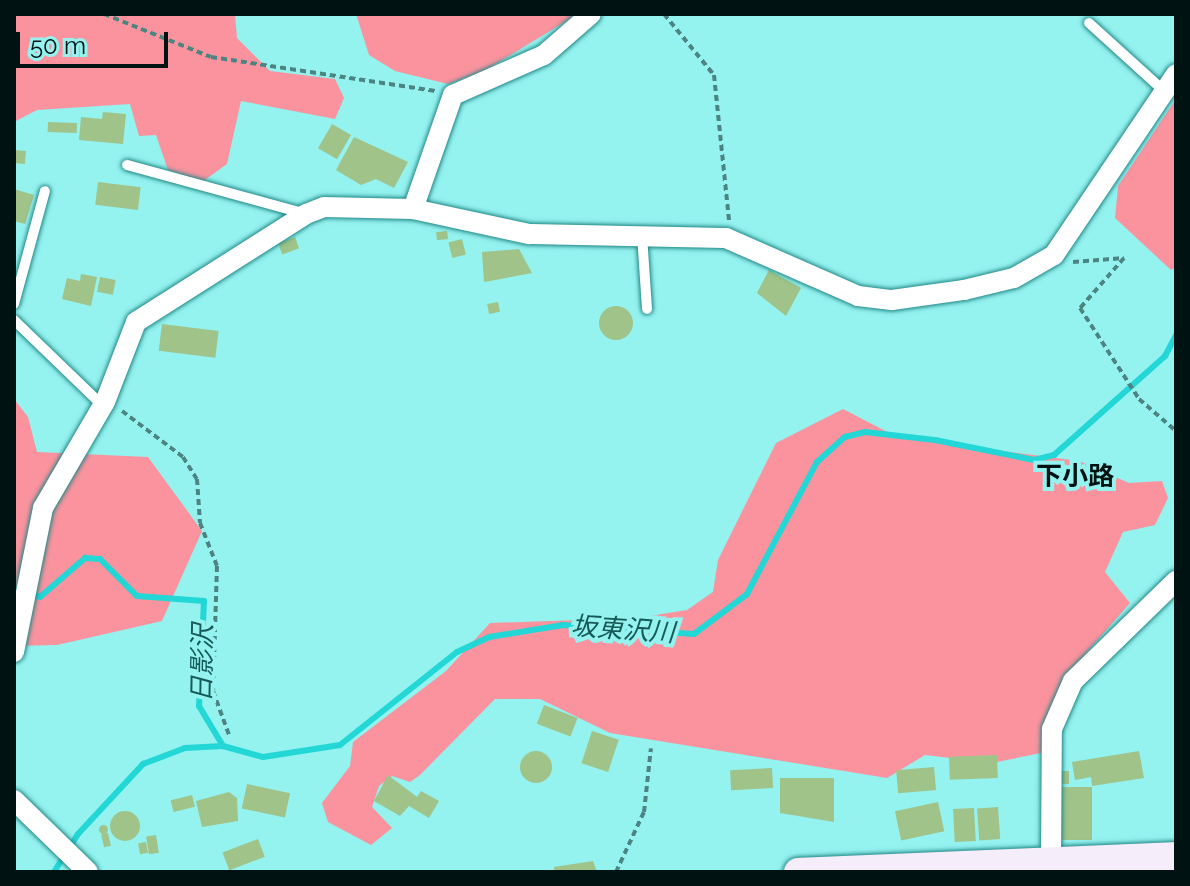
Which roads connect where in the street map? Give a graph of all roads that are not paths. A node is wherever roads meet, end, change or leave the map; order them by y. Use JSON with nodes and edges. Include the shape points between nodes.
{"nodes":[{"id":1,"x":591,"y":14,"type":"edge"},
{"id":2,"x":1089,"y":23,"type":"dead end"},
{"id":3,"x":1170,"y":82,"type":"edge"},
{"id":4,"x":127,"y":165,"type":"dead end"},
{"id":5,"x":45,"y":191,"type":"dead end"},
{"id":6,"x":413,"y":209,"type":"junction"},
{"id":7,"x":306,"y":214,"type":"junction"},
{"id":8,"x":642,"y":233,"type":"junction"},
{"id":9,"x":14,"y":304,"type":"edge"},
{"id":10,"x":647,"y":309,"type":"dead end"},
{"id":11,"x":14,"y":320,"type":"edge"},
{"id":12,"x":104,"y":404,"type":"junction"},
{"id":13,"x":1176,"y":581,"type":"edge"},
{"id":14,"x":14,"y":652,"type":"edge"},
{"id":15,"x":14,"y":800,"type":"edge"},
{"id":16,"x":1176,"y":856,"type":"edge"},
{"id":17,"x":1051,"y":857,"type":"junction"},
{"id":18,"x":88,"y":872,"type":"edge"},
{"id":19,"x":798,"y":872,"type":"edge"}],
"edges":[{"from":1,"to":6,"type":"street","via":[[544,55],[453,95]]},
{"from":2,"to":3,"type":"lane"},
{"from":3,"to":8,"type":"street","via":[[1046,263],[1014,278],[892,300],[858,296],[726,238]]},
{"from":4,"to":7,"type":"lane"},
{"from":5,"to":9,"type":"lane"},
{"from":6,"to":7,"type":"street","via":[[324,207]]},
{"from":6,"to":8,"type":"street","via":[[529,234]]},
{"from":7,"to":12,"type":"street","via":[[149,307],[124,342]]},
{"from":8,"to":10,"type":"lane"},
{"from":11,"to":12,"type":"lane"},
{"from":12,"to":14,"type":"street","via":[[43,508]]},
{"from":13,"to":17,"type":"street","via":[[1073,681],[1052,729]]},
{"from":15,"to":18,"type":"street"},
{"from":16,"to":17,"type":"main road"},
{"from":17,"to":19,"type":"main road"}]}
